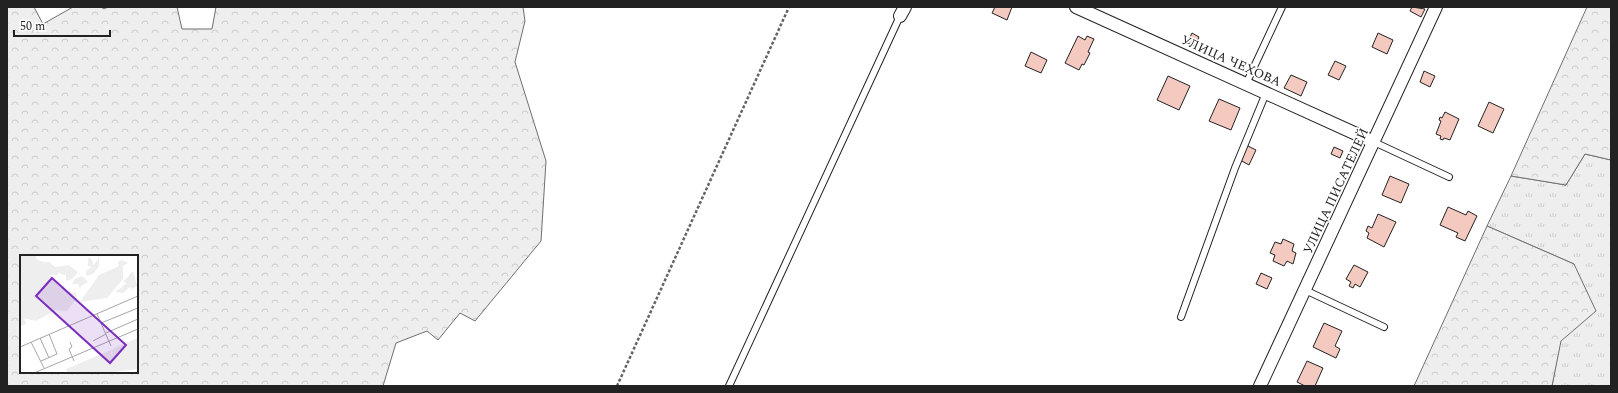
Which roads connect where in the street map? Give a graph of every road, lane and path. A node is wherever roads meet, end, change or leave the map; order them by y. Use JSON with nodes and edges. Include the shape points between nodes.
{"nodes":[{"id":1,"x":789,"y":7,"type":"edge"},
{"id":2,"x":1076,"y":7,"type":"edge"},
{"id":3,"x":1282,"y":7,"type":"edge"},
{"id":4,"x":1436,"y":7,"type":"edge"},
{"id":5,"x":1092,"y":10,"type":"edge"},
{"id":6,"x":903,"y":12,"type":"edge"},
{"id":7,"x":1246,"y":84,"type":"junction"},
{"id":8,"x":1266,"y":93,"type":"junction"},
{"id":9,"x":1374,"y":142,"type":"junction"},
{"id":10,"x":1449,"y":177,"type":"dead end"},
{"id":11,"x":1305,"y":290,"type":"junction"},
{"id":12,"x":1181,"y":318,"type":"dead end"},
{"id":13,"x":1384,"y":327,"type":"dead end"},
{"id":14,"x":617,"y":386,"type":"edge"},
{"id":15,"x":729,"y":386,"type":"edge"},
{"id":16,"x":1260,"y":386,"type":"edge"}],
"edges":[{"from":1,"to":14,"type":"path"},
{"from":2,"to":5,"type":"street","name":"УЛИЦА ЧЕХОВА"},
{"from":3,"to":7,"type":"lane"},
{"from":4,"to":9,"type":"street","name":"УЛИЦА ПИСАТЕЛЕЙ"},
{"from":5,"to":7,"type":"street","name":"УЛИЦА ЧЕХОВА"},
{"from":6,"to":15,"type":"lane"},
{"from":7,"to":8,"type":"street","name":"УЛИЦА ЧЕХОВА"},
{"from":8,"to":9,"type":"street","name":"УЛИЦА ЧЕХОВА"},
{"from":8,"to":12,"type":"lane","via":[[1235,168]]},
{"from":9,"to":10,"type":"lane"},
{"from":9,"to":11,"type":"street","name":"УЛИЦА ПИСАТЕЛЕЙ"},
{"from":11,"to":13,"type":"lane"},
{"from":11,"to":16,"type":"street","name":"УЛИЦА ПИСАТЕЛЕЙ"}]}
